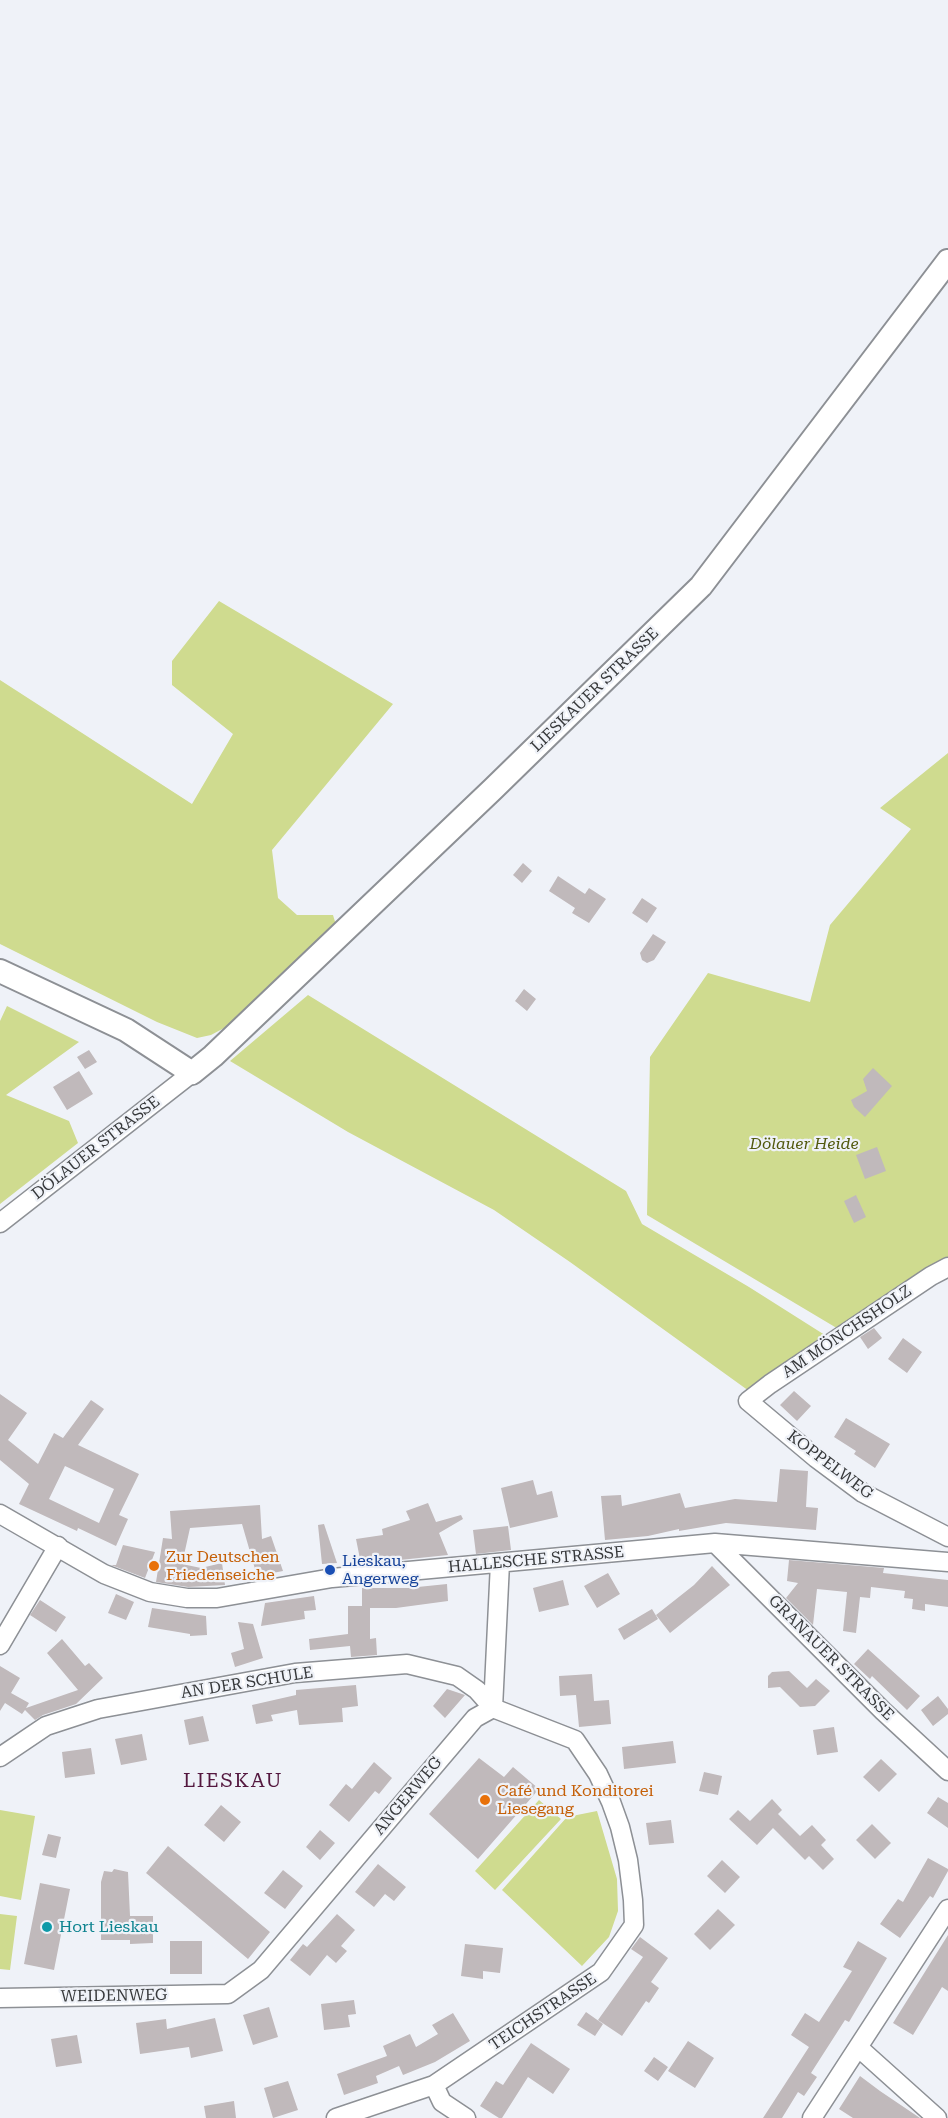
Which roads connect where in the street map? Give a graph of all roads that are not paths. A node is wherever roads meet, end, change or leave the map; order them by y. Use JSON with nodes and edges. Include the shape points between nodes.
{"nodes":[{"id":1,"x":948,"y":261,"type":"edge"},
{"id":2,"x":0,"y":971,"type":"edge"},
{"id":3,"x":192,"y":1073,"type":"junction"},
{"id":4,"x":0,"y":1223,"type":"edge"},
{"id":5,"x":948,"y":1267,"type":"edge"},
{"id":6,"x":748,"y":1401,"type":"joint"},
{"id":7,"x":0,"y":1514,"type":"edge"},
{"id":8,"x":948,"y":1537,"type":"edge"},
{"id":9,"x":715,"y":1543,"type":"junction"},
{"id":10,"x":58,"y":1546,"type":"junction"},
{"id":11,"x":948,"y":1562,"type":"edge"},
{"id":12,"x":500,"y":1563,"type":"junction"},
{"id":13,"x":0,"y":1645,"type":"edge"},
{"id":14,"x":493,"y":1708,"type":"junction"},
{"id":15,"x":0,"y":1757,"type":"edge"},
{"id":16,"x":948,"y":1771,"type":"edge"},
{"id":17,"x":948,"y":1909,"type":"edge"},
{"id":18,"x":228,"y":1994,"type":"joint"},
{"id":19,"x":0,"y":1998,"type":"edge"},
{"id":20,"x":859,"y":2048,"type":"junction"},
{"id":21,"x":434,"y":2085,"type":"junction"},
{"id":22,"x":336,"y":2118,"type":"edge"},
{"id":23,"x":466,"y":2118,"type":"edge"},
{"id":24,"x":812,"y":2118,"type":"edge"},
{"id":25,"x":938,"y":2118,"type":"edge"}],
"edges":[{"from":1,"to":3,"type":"street","name":"LIESKAUER STRASSE","via":[[701,586]]},
{"from":2,"to":3,"type":"street","via":[[126,1030]]},
{"from":3,"to":4,"type":"street","name":"DÖLAUER STRASSE"},
{"from":5,"to":6,"type":"street","name":"AM MÖNCHSHOLZ"},
{"from":6,"to":8,"type":"street","name":"KOPPELWEG","via":[[863,1493]]},
{"from":7,"to":10,"type":"street","name":"HALLESCHE STRASSE"},
{"from":9,"to":11,"type":"street","name":"HALLESCHE STRASSE"},
{"from":9,"to":12,"type":"street","name":"HALLESCHE STRASSE"},
{"from":9,"to":16,"type":"street","name":"GRANAUER STRASSE"},
{"from":10,"to":12,"type":"street","name":"HALLESCHE STRASSE","via":[[104,1574],[150,1592],[187,1598],[217,1599],[332,1578]]},
{"from":10,"to":13,"type":"street"},
{"from":12,"to":14,"type":"street"},
{"from":14,"to":15,"type":"street","name":"AN DER SCHULE","via":[[457,1676],[407,1664],[295,1673],[98,1709],[46,1726]]},
{"from":14,"to":18,"type":"street","name":"ANGERWEG","via":[[475,1718],[261,1970]]},
{"from":14,"to":21,"type":"street","name":"TEICHSTRASSE","via":[[575,1740],[598,1774],[620,1827],[632,1890],[634,1926],[601,1972]]},
{"from":17,"to":20,"type":"street"},
{"from":18,"to":19,"type":"street","name":"WEIDENWEG"},
{"from":20,"to":24,"type":"street"},
{"from":20,"to":25,"type":"street"},
{"from":21,"to":22,"type":"street","name":"TEICHSTRASSE"},
{"from":21,"to":23,"type":"street","via":[[442,2102]]}]}
